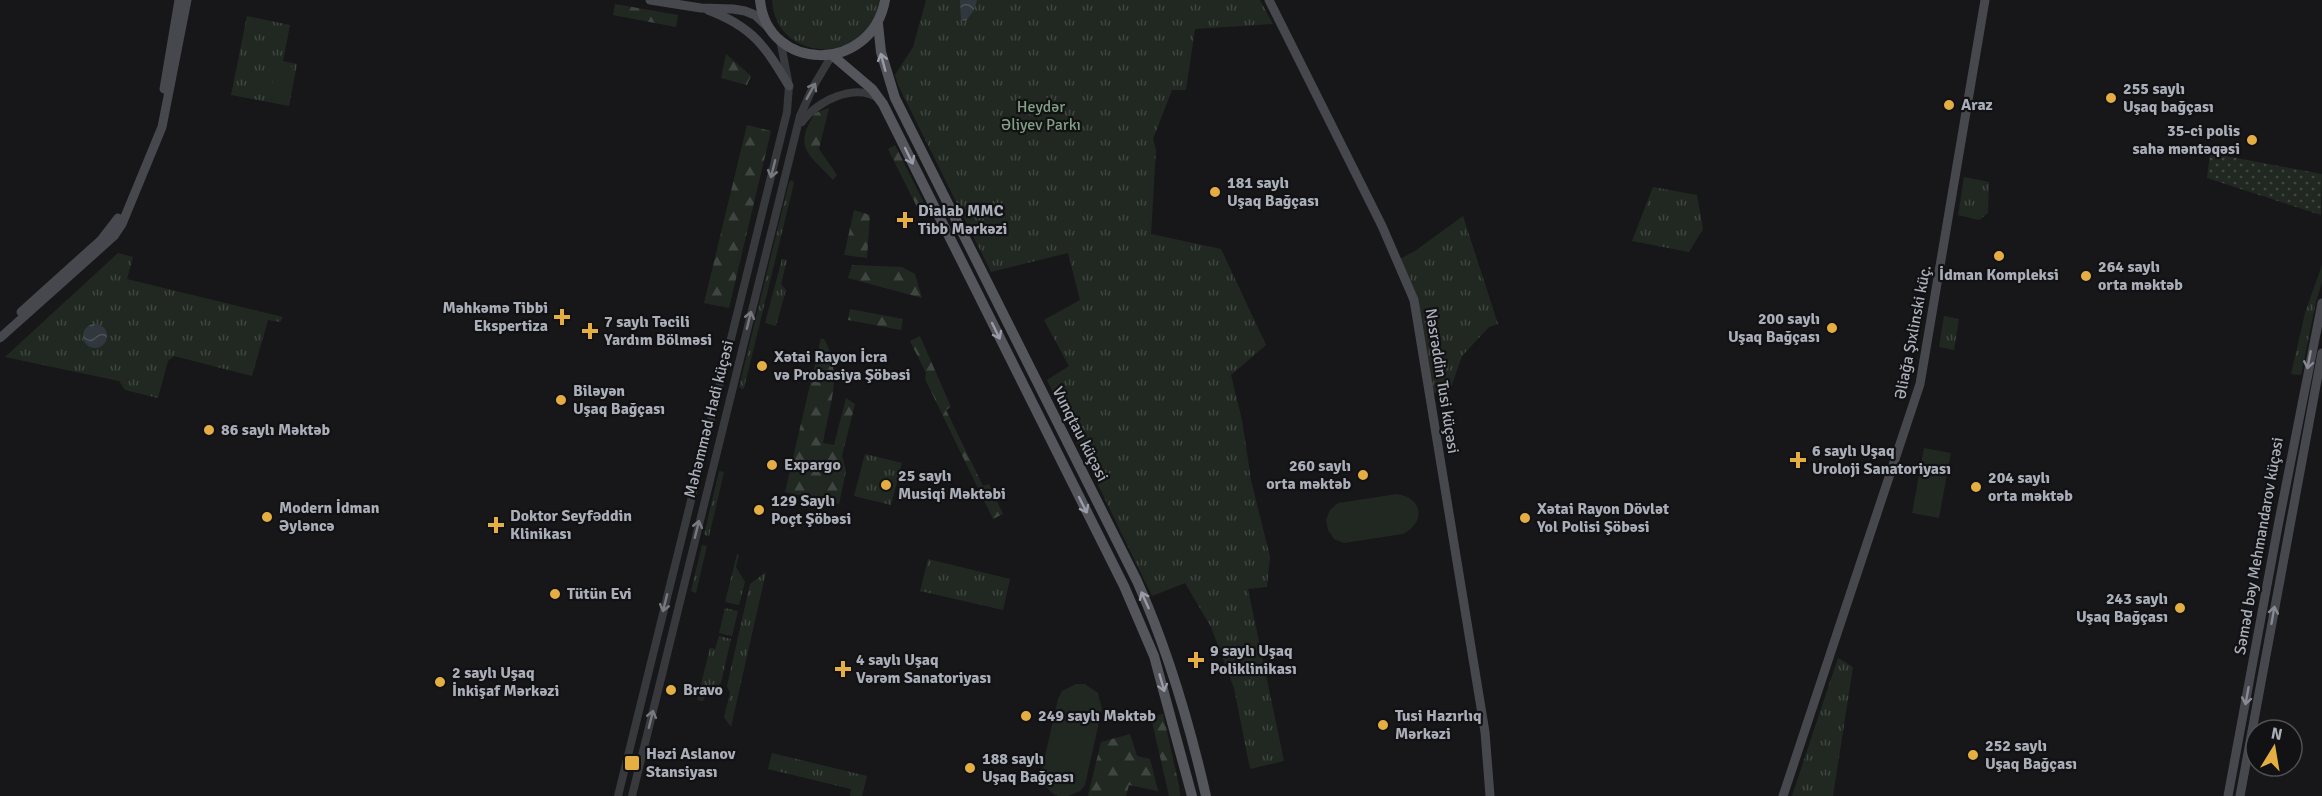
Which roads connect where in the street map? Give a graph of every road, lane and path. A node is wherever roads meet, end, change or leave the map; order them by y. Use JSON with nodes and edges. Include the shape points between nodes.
{"nodes":[{"id":1,"x":179,"y":0,"type":"edge"},
{"id":2,"x":187,"y":0,"type":"edge"},
{"id":3,"x":650,"y":0,"type":"edge"},
{"id":4,"x":760,"y":0,"type":"edge"},
{"id":5,"x":885,"y":0,"type":"edge"},
{"id":6,"x":1269,"y":0,"type":"edge"},
{"id":7,"x":1985,"y":0,"type":"edge"},
{"id":8,"x":701,"y":8,"type":"junction"},
{"id":9,"x":878,"y":24,"type":"junction"},
{"id":10,"x":777,"y":35,"type":"junction"},
{"id":11,"x":832,"y":55,"type":"junction"},
{"id":12,"x":789,"y":86,"type":"junction"},
{"id":13,"x":881,"y":102,"type":"junction"},
{"id":14,"x":161,"y":118,"type":"junction"},
{"id":15,"x":796,"y":130,"type":"junction"},
{"id":16,"x":111,"y":234,"type":"junction"},
{"id":17,"x":752,"y":255,"type":"junction"},
{"id":18,"x":764,"y":258,"type":"junction"},
{"id":19,"x":2322,"y":303,"type":"edge"},
{"id":20,"x":0,"y":330,"type":"edge"},
{"id":21,"x":0,"y":338,"type":"edge"},
{"id":22,"x":2322,"y":353,"type":"edge"},
{"id":23,"x":628,"y":754,"type":"junction"},
{"id":24,"x":641,"y":758,"type":"junction"},
{"id":25,"x":618,"y":796,"type":"edge"},
{"id":26,"x":632,"y":796,"type":"edge"},
{"id":27,"x":1192,"y":796,"type":"edge"},
{"id":28,"x":1206,"y":796,"type":"edge"},
{"id":29,"x":1490,"y":796,"type":"edge"},
{"id":30,"x":1783,"y":796,"type":"edge"},
{"id":31,"x":2228,"y":796,"type":"edge"},
{"id":32,"x":2240,"y":796,"type":"edge"}],
"edges":[{"from":1,"to":14,"type":"main road"},
{"from":2,"to":14,"type":"main road"},
{"from":3,"to":8,"type":"main road"},
{"from":4,"to":10,"type":"main road"},
{"from":5,"to":9,"type":"main road"},
{"from":6,"to":29,"type":"main road","name":"Nəsrəddin Tusi küçəsi","via":[[1383,226],[1414,300],[1485,732]]},
{"from":7,"to":30,"type":"main road","name":"Əliağa Şıxlinski küç.","via":[[1924,371]]},
{"from":8,"to":10,"type":"main road","via":[[745,11]]},
{"from":8,"to":12,"type":"main road","via":[[744,28],[765,47]]},
{"from":9,"to":11,"type":"main road","via":[[859,45]]},
{"from":28,"to":9,"type":"main road","name":"Vunqtau küçəsi","one_way":true,"via":[[1175,678],[1148,607],[895,98],[881,52]]},
{"from":10,"to":11,"type":"main road","via":[[799,51]]},
{"from":10,"to":12,"type":"street","name":"Məhəmməd Hadi küçəsi"},
{"from":11,"to":13,"type":"main road","name":"Vunqtau küçəsi"},
{"from":15,"to":11,"type":"street","name":"Məhəmməd Hadi küçəsi","one_way":true,"via":[[806,100]]},
{"from":12,"to":17,"type":"street","name":"Məhəmməd Hadi küçəsi","one_way":true,"via":[[787,112]]},
{"from":13,"to":15,"type":"street","via":[[874,95],[861,93],[839,96],[813,108]]},
{"from":13,"to":27,"type":"main road","name":"Vunqtau küçəsi","one_way":true,"via":[[1139,620],[1162,682]]},
{"from":14,"to":16,"type":"main road"},
{"from":15,"to":18,"type":"street","name":"Məhəmməd Hadi küçəsi"},
{"from":16,"to":20,"type":"main road"},
{"from":16,"to":21,"type":"main road"},
{"from":17,"to":18,"type":"street"},
{"from":17,"to":23,"type":"street","name":"Məhəmməd Hadi küçəsi","one_way":true},
{"from":24,"to":18,"type":"street","name":"Məhəmməd Hadi küçəsi","one_way":true},
{"from":19,"to":31,"type":"main road","name":"Səməd bəy Mehmandarov küçəsi","one_way":true},
{"from":32,"to":22,"type":"main road","name":"Səməd bəy Mehmandarov küçəsi","one_way":true},
{"from":23,"to":24,"type":"street"},
{"from":23,"to":25,"type":"street","name":"Məhəmməd Hadi küçəsi"},
{"from":24,"to":26,"type":"street","name":"Məhəmməd Hadi küçəsi"}]}
